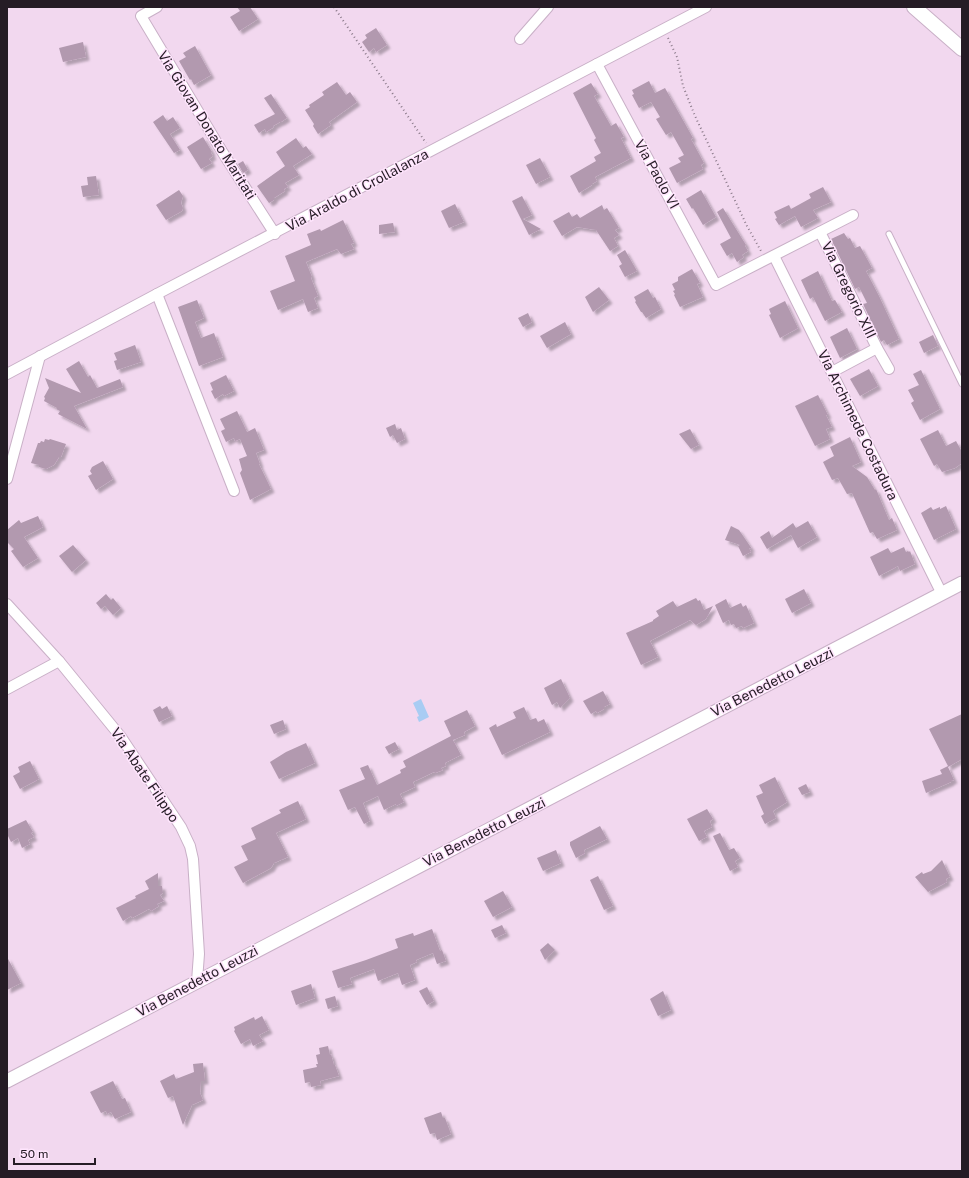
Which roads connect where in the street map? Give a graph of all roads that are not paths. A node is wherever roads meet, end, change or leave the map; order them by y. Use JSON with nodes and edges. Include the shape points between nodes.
{"nodes":[{"id":1,"x":157,"y":7,"type":"edge"},
{"id":2,"x":548,"y":7,"type":"edge"},
{"id":3,"x":706,"y":7,"type":"edge"},
{"id":4,"x":914,"y":7,"type":"edge"},
{"id":5,"x":520,"y":39,"type":"dead end"},
{"id":6,"x":962,"y":49,"type":"edge"},
{"id":7,"x":597,"y":64,"type":"junction"},
{"id":8,"x":853,"y":215,"type":"dead end"},
{"id":9,"x":820,"y":232,"type":"junction"},
{"id":10,"x":274,"y":234,"type":"junction"},
{"id":11,"x":889,"y":234,"type":"dead end"},
{"id":12,"x":770,"y":258,"type":"junction"},
{"id":13,"x":716,"y":285,"type":"joint"},
{"id":14,"x":157,"y":294,"type":"junction"},
{"id":15,"x":877,"y":348,"type":"junction"},
{"id":16,"x":40,"y":356,"type":"junction"},
{"id":17,"x":889,"y":369,"type":"dead end"},
{"id":18,"x":832,"y":372,"type":"junction"},
{"id":19,"x":7,"y":374,"type":"edge"},
{"id":20,"x":962,"y":384,"type":"edge"},
{"id":21,"x":7,"y":479,"type":"edge"},
{"id":22,"x":234,"y":491,"type":"dead end"},
{"id":23,"x":962,"y":583,"type":"edge"},
{"id":24,"x":942,"y":594,"type":"junction"},
{"id":25,"x":7,"y":604,"type":"edge"},
{"id":26,"x":59,"y":661,"type":"junction"},
{"id":27,"x":7,"y":689,"type":"edge"},
{"id":28,"x":197,"y":982,"type":"junction"},
{"id":29,"x":7,"y":1081,"type":"edge"}],
"edges":[{"from":1,"to":10,"type":"street","name":"Via Giovan Donato Maritati","via":[[141,16]]},
{"from":2,"to":5,"type":"street"},
{"from":3,"to":7,"type":"street","name":"Via Araldo di Crollalanza"},
{"from":4,"to":6,"type":"main road"},
{"from":7,"to":10,"type":"street","name":"Via Araldo di Crollalanza"},
{"from":7,"to":13,"type":"street","name":"Via Paolo VI"},
{"from":8,"to":9,"type":"street","name":"Via Gregorio XIII"},
{"from":9,"to":12,"type":"street","name":"Via Gregorio XIII"},
{"from":9,"to":15,"type":"street","name":"Via Gregorio XIII"},
{"from":10,"to":14,"type":"street","name":"Via Araldo di Crollalanza"},
{"from":11,"to":20,"type":"lane"},
{"from":12,"to":13,"type":"street","name":"Via Gregorio XIII"},
{"from":12,"to":18,"type":"street","name":"Via Archimede Costadura"},
{"from":14,"to":16,"type":"street","name":"Via Araldo di Crollalanza"},
{"from":14,"to":22,"type":"street"},
{"from":15,"to":17,"type":"street","name":"Via Gregorio XIII"},
{"from":15,"to":18,"type":"street","name":"Via Gregorio XIII"},
{"from":16,"to":19,"type":"street","name":"Via Araldo di Crollalanza"},
{"from":16,"to":21,"type":"street"},
{"from":18,"to":24,"type":"street","name":"Via Archimede Costadura"},
{"from":23,"to":24,"type":"street","name":"Via Benedetto Leuzzi"},
{"from":24,"to":28,"type":"street","name":"Via Benedetto Leuzzi"},
{"from":25,"to":26,"type":"street","name":"Via Abate Filippo"},
{"from":26,"to":27,"type":"street"},
{"from":26,"to":28,"type":"street","name":"Via Abate Filippo","via":[[121,737],[181,827],[190,846],[199,954]]},
{"from":28,"to":29,"type":"street","name":"Via Benedetto Leuzzi"}]}
